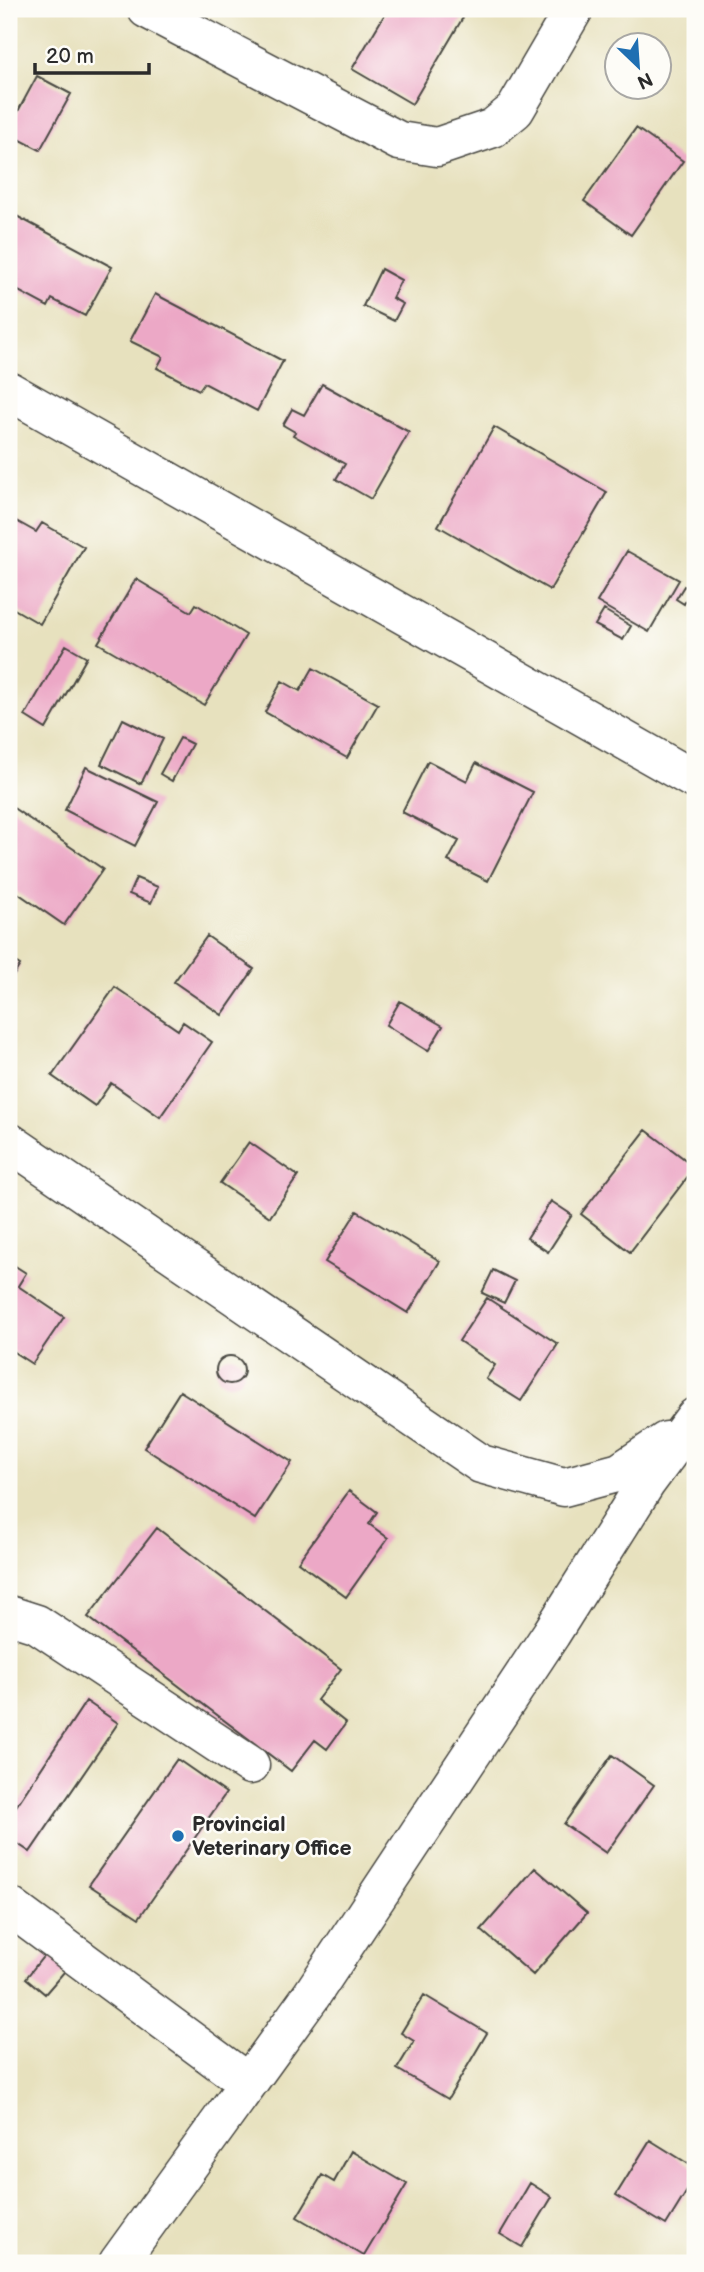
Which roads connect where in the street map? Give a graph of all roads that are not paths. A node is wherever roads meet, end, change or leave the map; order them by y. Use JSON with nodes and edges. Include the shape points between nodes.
{"nodes":[{"id":1,"x":147,"y":9,"type":"edge"},
{"id":2,"x":574,"y":9,"type":"edge"},
{"id":3,"x":9,"y":391,"type":"edge"},
{"id":4,"x":695,"y":780,"type":"edge"},
{"id":5,"x":9,"y":1142,"type":"edge"},
{"id":6,"x":692,"y":1422,"type":"edge"},
{"id":7,"x":9,"y":1615,"type":"edge"},
{"id":8,"x":250,"y":1765,"type":"dead end"},
{"id":9,"x":9,"y":1906,"type":"edge"},
{"id":10,"x":248,"y":2083,"type":"junction"},
{"id":11,"x":118,"y":2263,"type":"edge"}],
"edges":[{"from":1,"to":2,"type":"street","via":[[399,142],[437,147],[492,128],[515,110]]},
{"from":3,"to":4,"type":"street"},
{"from":5,"to":6,"type":"street","via":[[481,1464],[564,1487],[620,1472]]},
{"from":6,"to":10,"type":"street","via":[[646,1483],[311,1996]]},
{"from":7,"to":8,"type":"street","via":[[37,1624]]},
{"from":9,"to":10,"type":"street"},
{"from":10,"to":11,"type":"street"}]}
